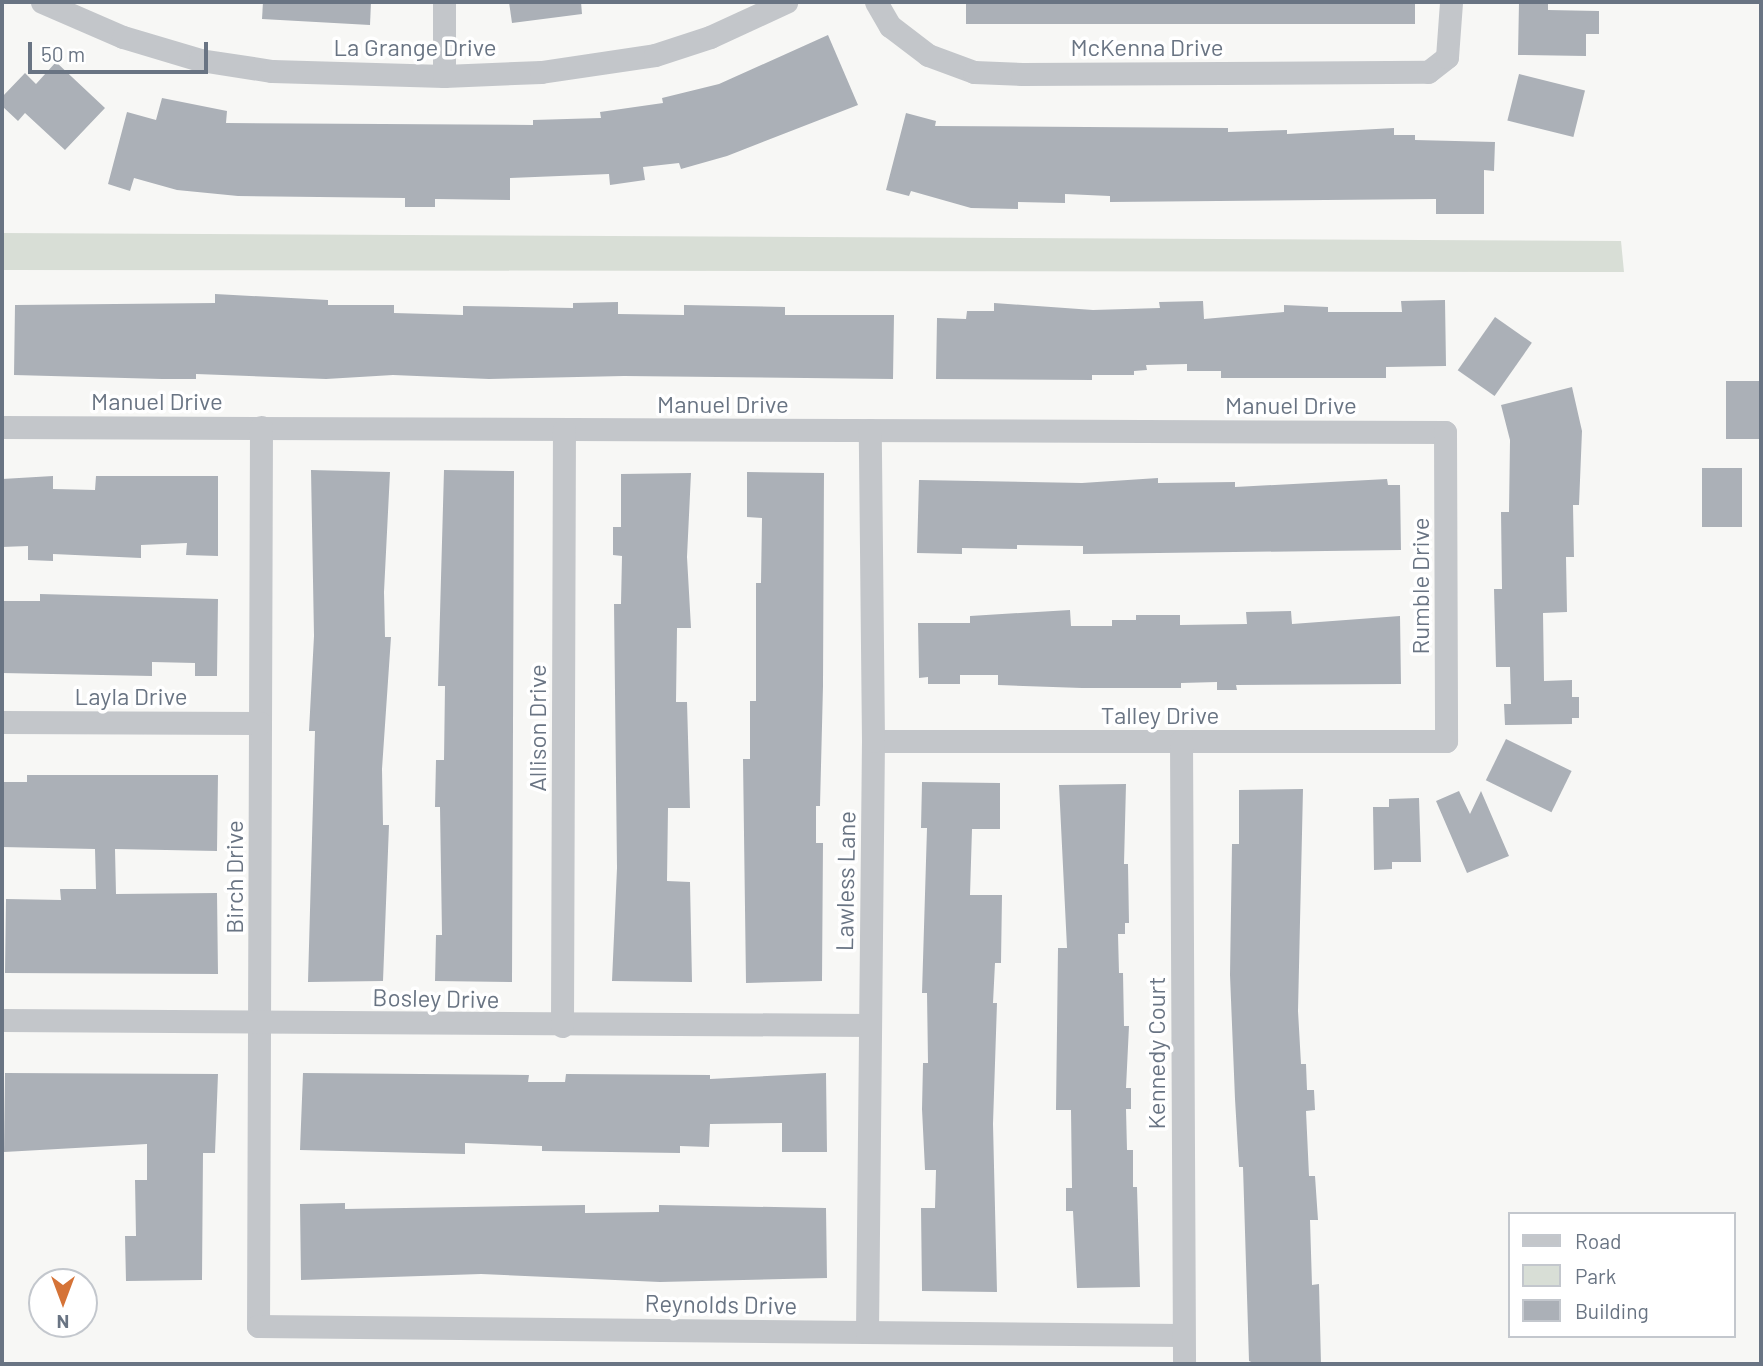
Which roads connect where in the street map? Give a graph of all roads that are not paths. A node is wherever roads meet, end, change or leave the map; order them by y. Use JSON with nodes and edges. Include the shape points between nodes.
{"nodes":[{"id":1,"x":42,"y":2,"type":"edge"},
{"id":2,"x":444,"y":2,"type":"edge"},
{"id":3,"x":786,"y":2,"type":"edge"},
{"id":4,"x":876,"y":2,"type":"edge"},
{"id":5,"x":1451,"y":2,"type":"edge"},
{"id":6,"x":444,"y":76,"type":"junction"},
{"id":7,"x":2,"y":428,"type":"edge"},
{"id":8,"x":261,"y":428,"type":"junction"},
{"id":9,"x":564,"y":430,"type":"junction"},
{"id":10,"x":870,"y":430,"type":"junction"},
{"id":11,"x":1445,"y":432,"type":"joint"},
{"id":12,"x":2,"y":722,"type":"edge"},
{"id":13,"x":260,"y":723,"type":"junction"},
{"id":14,"x":873,"y":741,"type":"junction"},
{"id":15,"x":1181,"y":741,"type":"junction"},
{"id":16,"x":1446,"y":741,"type":"joint"},
{"id":17,"x":2,"y":1020,"type":"edge"},
{"id":18,"x":259,"y":1022,"type":"junction"},
{"id":19,"x":562,"y":1026,"type":"junction"},
{"id":20,"x":870,"y":1026,"type":"junction"},
{"id":21,"x":258,"y":1326,"type":"joint"},
{"id":22,"x":867,"y":1332,"type":"junction"},
{"id":23,"x":1183,"y":1335,"type":"junction"},
{"id":24,"x":1184,"y":1364,"type":"edge"}],
"edges":[{"from":1,"to":6,"type":"street","name":"La Grange Drive","via":[[123,37],[200,60],[272,71]]},
{"from":2,"to":6,"type":"street"},
{"from":3,"to":6,"type":"street","name":"La Grange Drive","via":[[710,37],[654,55],[575,69]]},
{"from":4,"to":5,"type":"street","name":"McKenna Drive","via":[[890,26],[928,55],[974,72],[1419,73],[1442,64],[1449,49]]},
{"from":7,"to":8,"type":"street","name":"Manuel Drive"},
{"from":8,"to":9,"type":"street","name":"Manuel Drive"},
{"from":8,"to":13,"type":"street","name":"Birch Drive"},
{"from":9,"to":10,"type":"street","name":"Manuel Drive"},
{"from":9,"to":19,"type":"street","name":"Allison Drive"},
{"from":10,"to":11,"type":"street","name":"Manuel Drive"},
{"from":10,"to":14,"type":"street","name":"Lawless Lane"},
{"from":11,"to":16,"type":"street","name":"Rumble Drive"},
{"from":12,"to":13,"type":"street","name":"Layla Drive"},
{"from":13,"to":18,"type":"street","name":"Birch Drive"},
{"from":14,"to":15,"type":"street","name":"Talley Drive"},
{"from":14,"to":20,"type":"street","name":"Lawless Lane"},
{"from":15,"to":16,"type":"street","name":"Talley Drive"},
{"from":15,"to":23,"type":"street","name":"Kennedy Court"},
{"from":17,"to":18,"type":"street","name":"Bosley Drive"},
{"from":18,"to":19,"type":"street","name":"Bosley Drive"},
{"from":18,"to":21,"type":"street","name":"Birch Drive"},
{"from":19,"to":20,"type":"street","name":"Bosley Drive"},
{"from":20,"to":22,"type":"street","name":"Lawless Lane"},
{"from":21,"to":22,"type":"street","name":"Reynolds Drive"},
{"from":22,"to":23,"type":"street","name":"Reynolds Drive"},
{"from":23,"to":24,"type":"street","name":"Kennedy Court"}]}
